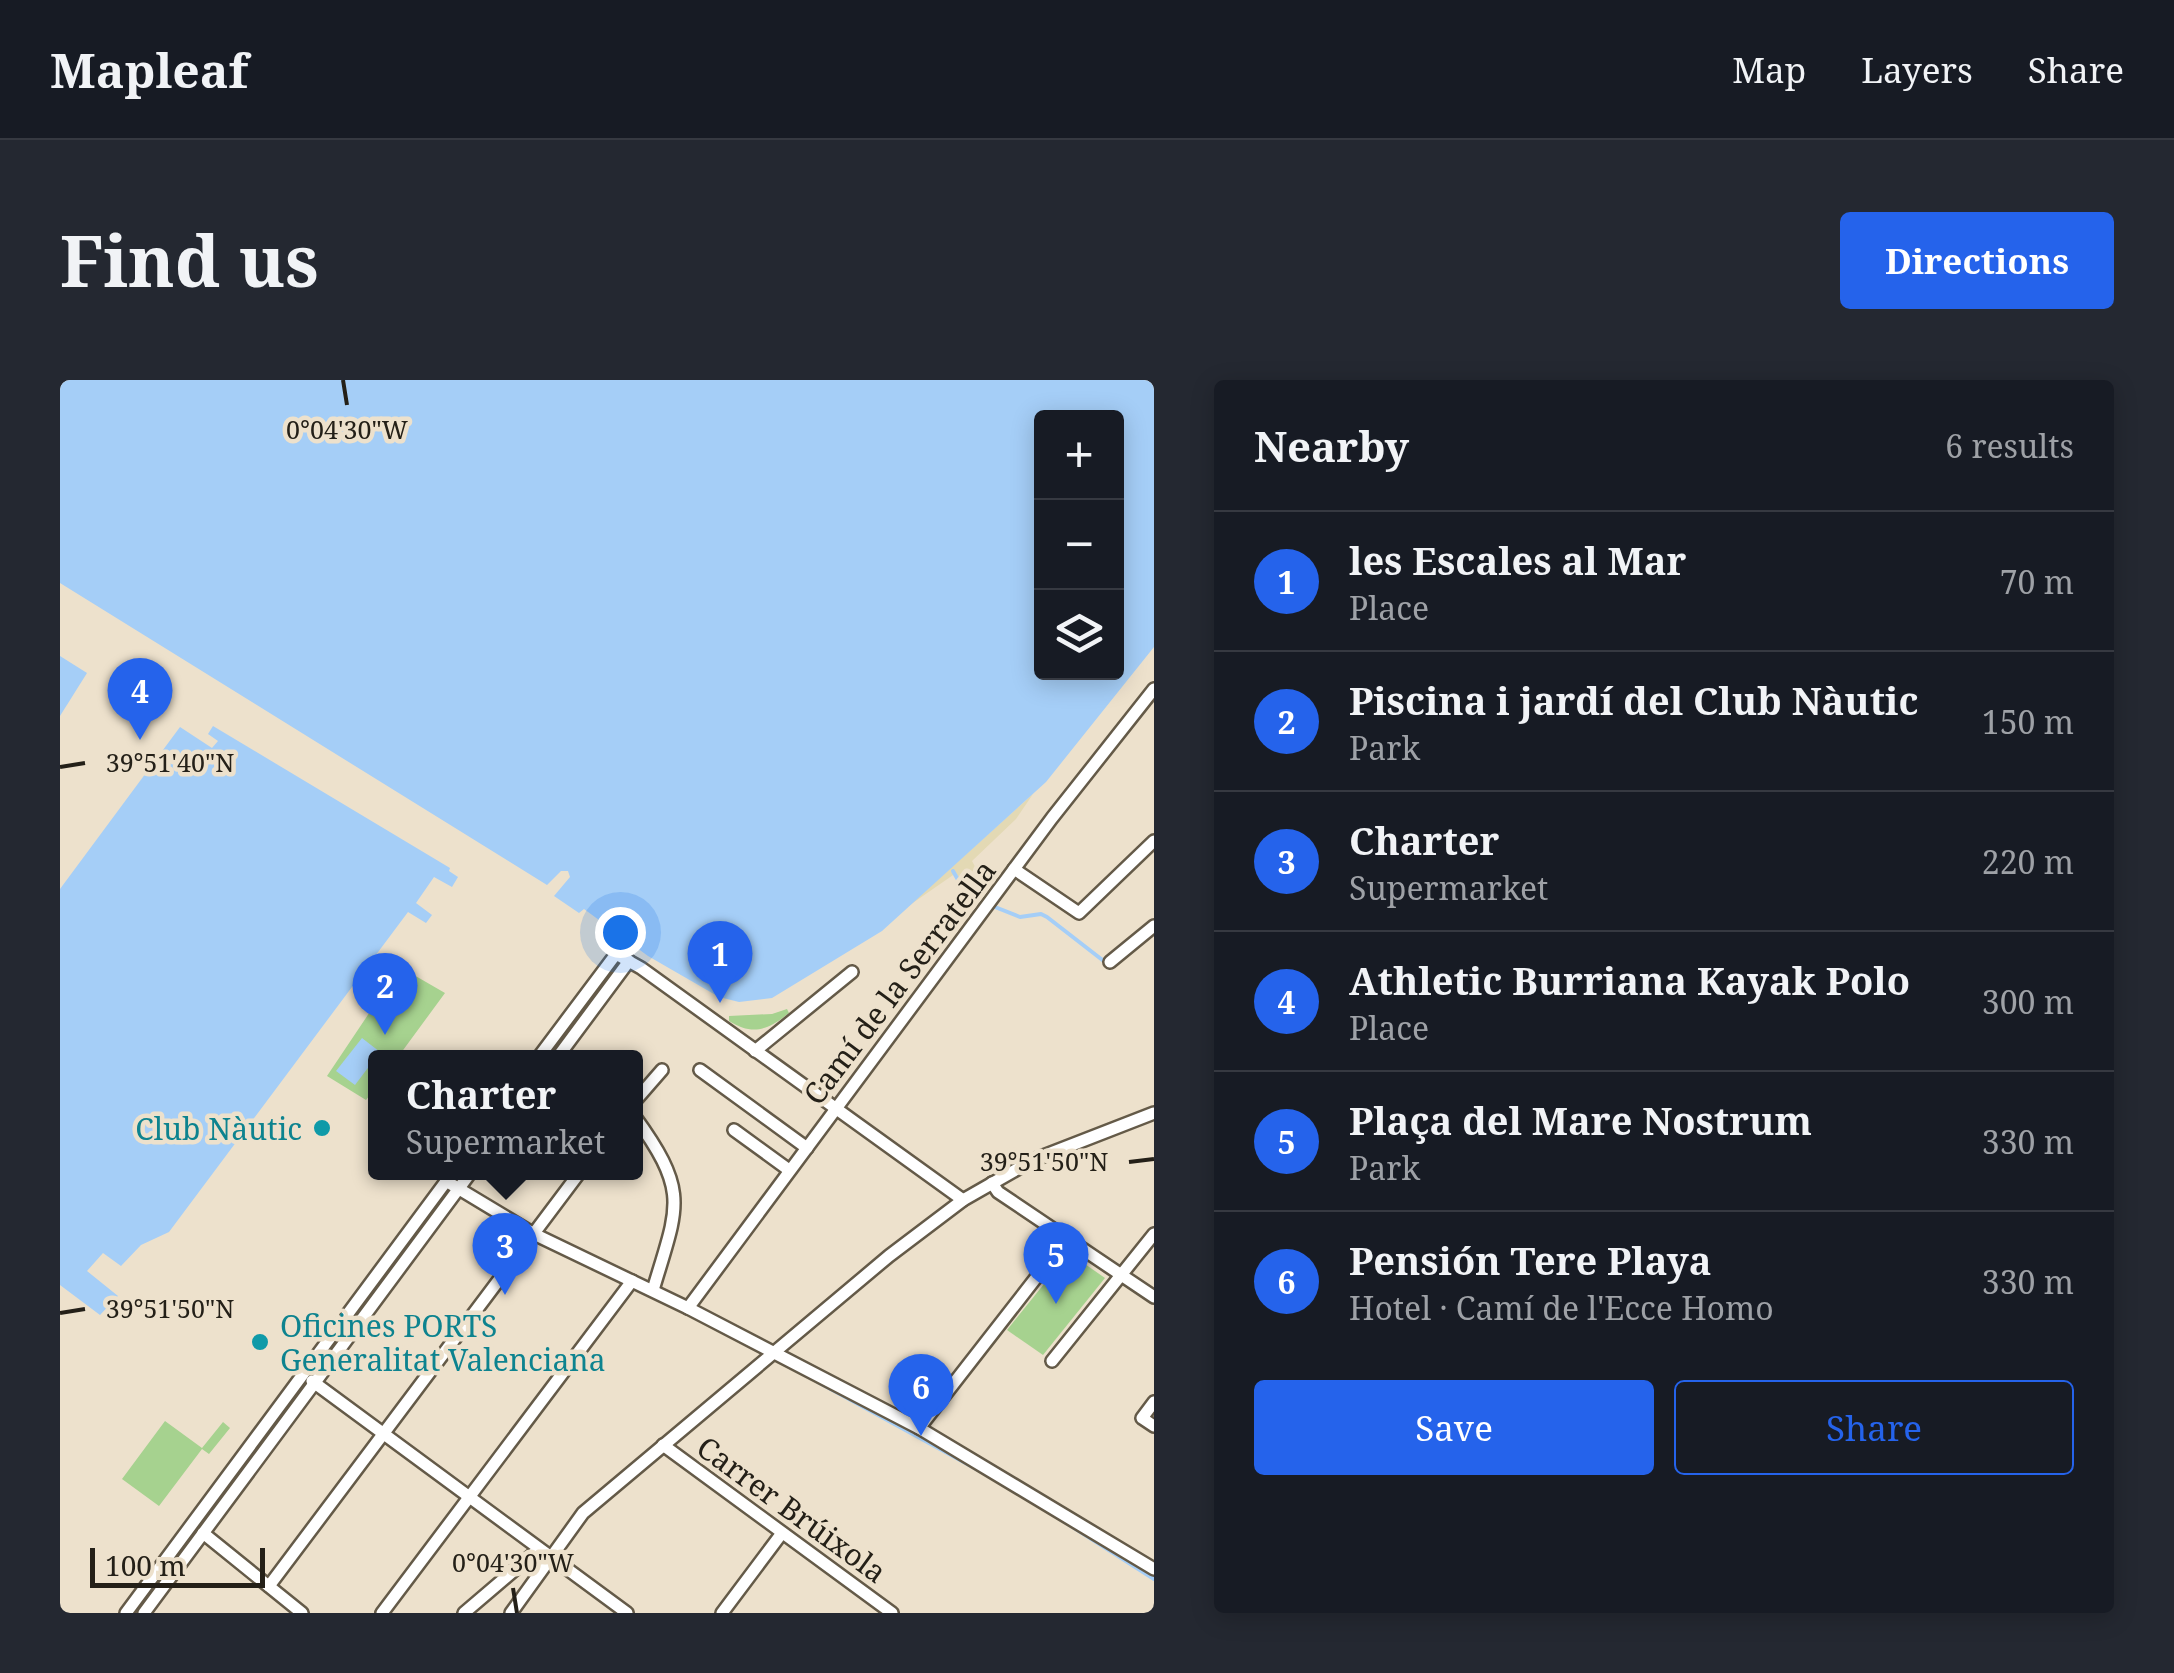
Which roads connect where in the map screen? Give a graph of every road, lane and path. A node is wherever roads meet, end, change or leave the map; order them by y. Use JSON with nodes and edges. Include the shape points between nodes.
{"nodes":[{"id":1,"x":1154,"y":689,"type":"edge"},
{"id":2,"x":1154,"y":841,"type":"edge"},
{"id":3,"x":1014,"y":869,"type":"junction"},
{"id":4,"x":1154,"y":926,"type":"edge"},
{"id":5,"x":629,"y":960,"type":"junction"},
{"id":6,"x":1110,"y":962,"type":"dead end"},
{"id":7,"x":852,"y":972,"type":"dead end"},
{"id":8,"x":544,"y":1050,"type":"edge"},
{"id":9,"x":563,"y":1050,"type":"edge"},
{"id":10,"x":754,"y":1051,"type":"junction"},
{"id":11,"x":662,"y":1070,"type":"dead end"},
{"id":12,"x":700,"y":1070,"type":"dead end"},
{"id":13,"x":643,"y":1091,"type":"edge"},
{"id":14,"x":836,"y":1108,"type":"junction"},
{"id":15,"x":1154,"y":1113,"type":"edge"},
{"id":16,"x":643,"y":1128,"type":"edge"},
{"id":17,"x":734,"y":1130,"type":"dead end"},
{"id":18,"x":807,"y":1148,"type":"junction"},
{"id":19,"x":789,"y":1170,"type":"junction"},
{"id":20,"x":447,"y":1180,"type":"edge"},
{"id":21,"x":452,"y":1180,"type":"edge"},
{"id":22,"x":465,"y":1180,"type":"edge"},
{"id":23,"x":574,"y":1180,"type":"edge"},
{"id":24,"x":992,"y":1183,"type":"junction"},
{"id":25,"x":459,"y":1188,"type":"junction"},
{"id":26,"x":964,"y":1200,"type":"junction"},
{"id":27,"x":534,"y":1234,"type":"junction"},
{"id":28,"x":1154,"y":1234,"type":"edge"},
{"id":29,"x":1066,"y":1238,"type":"junction"},
{"id":30,"x":1122,"y":1276,"type":"junction"},
{"id":31,"x":632,"y":1280,"type":"junction"},
{"id":32,"x":653,"y":1290,"type":"junction"},
{"id":33,"x":1154,"y":1297,"type":"edge"},
{"id":34,"x":688,"y":1308,"type":"junction"},
{"id":35,"x":772,"y":1352,"type":"junction"},
{"id":36,"x":1052,"y":1360,"type":"dead end"},
{"id":37,"x":303,"y":1374,"type":"junction"},
{"id":38,"x":314,"y":1383,"type":"junction"},
{"id":39,"x":1154,"y":1402,"type":"edge"},
{"id":40,"x":1154,"y":1426,"type":"edge"},
{"id":41,"x":919,"y":1428,"type":"junction"},
{"id":42,"x":384,"y":1434,"type":"junction"},
{"id":43,"x":662,"y":1445,"type":"junction"},
{"id":44,"x":469,"y":1497,"type":"junction"},
{"id":45,"x":782,"y":1533,"type":"junction"},
{"id":46,"x":203,"y":1534,"type":"junction"},
{"id":47,"x":539,"y":1548,"type":"junction"},
{"id":48,"x":550,"y":1557,"type":"junction"},
{"id":49,"x":1154,"y":1569,"type":"edge"},
{"id":50,"x":269,"y":1586,"type":"junction"},
{"id":51,"x":150,"y":1611,"type":"edge"},
{"id":52,"x":126,"y":1613,"type":"edge"},
{"id":53,"x":302,"y":1613,"type":"edge"},
{"id":54,"x":382,"y":1613,"type":"edge"},
{"id":55,"x":464,"y":1613,"type":"edge"},
{"id":56,"x":511,"y":1613,"type":"edge"},
{"id":57,"x":627,"y":1613,"type":"edge"},
{"id":58,"x":722,"y":1613,"type":"edge"},
{"id":59,"x":892,"y":1613,"type":"edge"}],
"edges":[{"from":1,"to":3,"type":"street","name":"Camí de la Serratella"},
{"from":2,"to":3,"type":"street","via":[[1078,913]]},
{"from":3,"to":14,"type":"street","name":"Camí de la Serratella"},
{"from":4,"to":6,"type":"street"},
{"from":5,"to":8,"type":"street","via":[[616,954]]},
{"from":5,"to":9,"type":"street"},
{"from":5,"to":10,"type":"street"},
{"from":7,"to":10,"type":"street"},
{"from":10,"to":14,"type":"street"},
{"from":11,"to":13,"type":"street"},
{"from":12,"to":18,"type":"street"},
{"from":14,"to":18,"type":"street","name":"Camí de la Serratella"},
{"from":14,"to":26,"type":"street"},
{"from":15,"to":24,"type":"street"},
{"from":16,"to":32,"type":"street","via":[[675,1186],[675,1215]]},
{"from":17,"to":19,"type":"street"},
{"from":18,"to":19,"type":"street","name":"Camí de la Serratella"},
{"from":19,"to":34,"type":"street","name":"Camí de la Serratella"},
{"from":20,"to":37,"type":"street"},
{"from":21,"to":25,"type":"street"},
{"from":22,"to":25,"type":"street"},
{"from":23,"to":27,"type":"street"},
{"from":24,"to":26,"type":"street"},
{"from":24,"to":29,"type":"street"},
{"from":25,"to":27,"type":"street"},
{"from":25,"to":38,"type":"street"},
{"from":26,"to":35,"type":"street"},
{"from":27,"to":31,"type":"street"},
{"from":27,"to":42,"type":"street"},
{"from":28,"to":30,"type":"street"},
{"from":29,"to":30,"type":"street"},
{"from":29,"to":41,"type":"street"},
{"from":30,"to":33,"type":"street"},
{"from":30,"to":36,"type":"street"},
{"from":31,"to":32,"type":"street"},
{"from":31,"to":44,"type":"street"},
{"from":32,"to":34,"type":"street"},
{"from":34,"to":35,"type":"street"},
{"from":35,"to":41,"type":"street"},
{"from":35,"to":43,"type":"street"},
{"from":37,"to":38,"type":"street"},
{"from":37,"to":52,"type":"street"},
{"from":38,"to":42,"type":"street"},
{"from":38,"to":46,"type":"street"},
{"from":39,"to":40,"type":"street","via":[[1142,1418]]},
{"from":41,"to":49,"type":"street"},
{"from":42,"to":44,"type":"street"},
{"from":42,"to":50,"type":"street"},
{"from":43,"to":45,"type":"street","name":"Carrer Brúixola"},
{"from":43,"to":48,"type":"street","via":[[583,1513]]},
{"from":44,"to":47,"type":"street"},
{"from":44,"to":54,"type":"street"},
{"from":45,"to":58,"type":"street"},
{"from":45,"to":59,"type":"street","name":"Carrer Brúixola"},
{"from":46,"to":50,"type":"street"},
{"from":46,"to":51,"type":"street"},
{"from":47,"to":48,"type":"street"},
{"from":47,"to":55,"type":"street"},
{"from":48,"to":56,"type":"street"},
{"from":48,"to":57,"type":"street"},
{"from":50,"to":53,"type":"street"}]}
